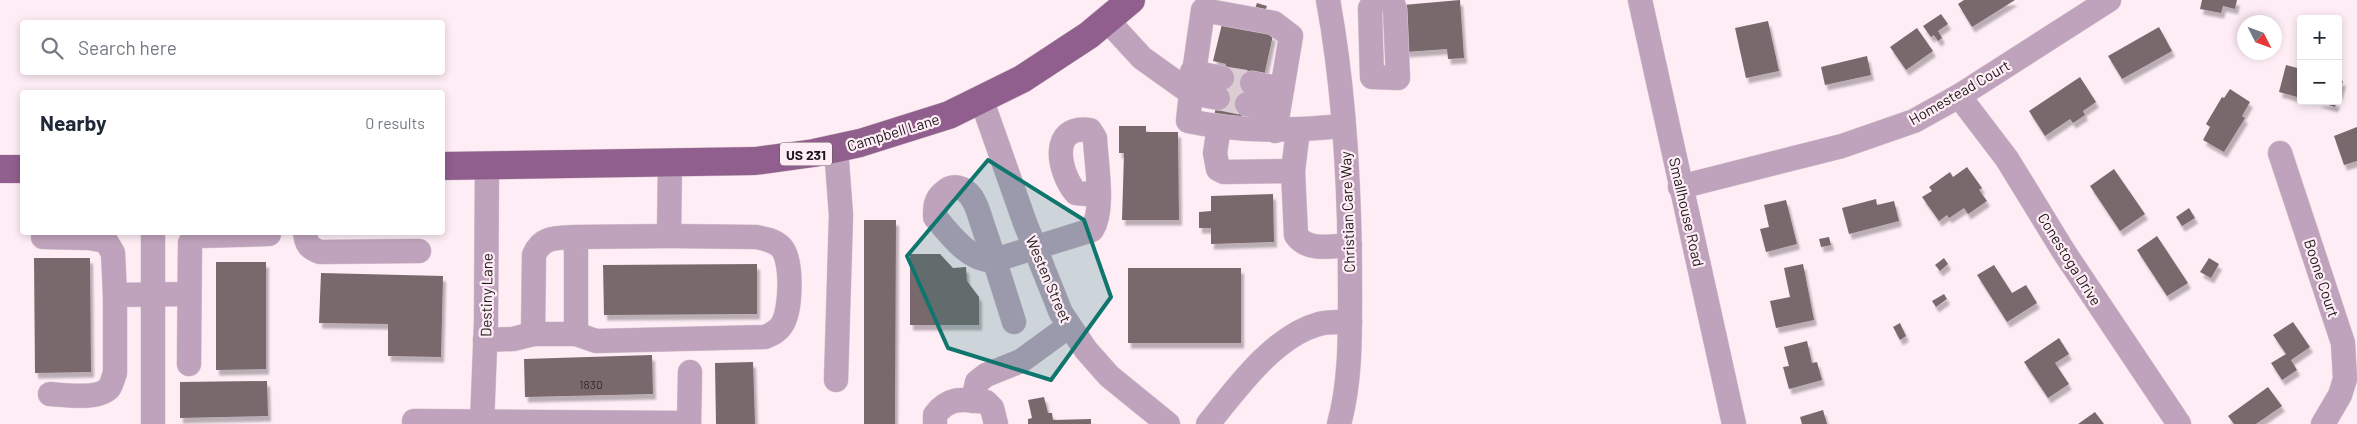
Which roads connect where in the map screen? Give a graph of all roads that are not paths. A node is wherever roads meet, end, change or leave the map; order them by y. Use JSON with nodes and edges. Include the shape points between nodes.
{"nodes":[{"id":1,"x":1131,"y":0,"type":"edge"},
{"id":2,"x":1328,"y":0,"type":"edge"},
{"id":3,"x":1376,"y":0,"type":"edge"},
{"id":4,"x":1388,"y":0,"type":"edge"},
{"id":5,"x":1640,"y":0,"type":"edge"},
{"id":6,"x":2109,"y":0,"type":"edge"},
{"id":7,"x":1107,"y":20,"type":"junction"},
{"id":8,"x":1192,"y":82,"type":"junction"},
{"id":9,"x":1220,"y":88,"type":"tunnel mouth"},
{"id":10,"x":1250,"y":94,"type":"tunnel mouth"},
{"id":11,"x":1959,"y":96,"type":"junction"},
{"id":12,"x":982,"y":101,"type":"junction"},
{"id":13,"x":1283,"y":115,"type":"junction"},
{"id":14,"x":1343,"y":126,"type":"junction"},
{"id":15,"x":1219,"y":127,"type":"junction"},
{"id":16,"x":836,"y":148,"type":"junction"},
{"id":17,"x":2280,"y":153,"type":"dead end"},
{"id":18,"x":670,"y":162,"type":"junction"},
{"id":19,"x":487,"y":165,"type":"junction"},
{"id":20,"x":445,"y":166,"type":"edge"},
{"id":21,"x":0,"y":169,"type":"edge"},
{"id":22,"x":20,"y":169,"type":"edge"},
{"id":23,"x":1293,"y":171,"type":"junction"},
{"id":24,"x":1680,"y":186,"type":"junction"},
{"id":25,"x":1098,"y":191,"type":"dead end"},
{"id":26,"x":153,"y":235,"type":"edge"},
{"id":27,"x":234,"y":235,"type":"edge"},
{"id":28,"x":305,"y":235,"type":"edge"},
{"id":29,"x":669,"y":236,"type":"junction"},
{"id":30,"x":576,"y":237,"type":"junction"},
{"id":31,"x":43,"y":238,"type":"dead end"},
{"id":32,"x":1350,"y":245,"type":"junction"},
{"id":33,"x":1035,"y":247,"type":"junction"},
{"id":34,"x":419,"y":251,"type":"dead end"},
{"id":35,"x":189,"y":294,"type":"junction"},
{"id":36,"x":115,"y":295,"type":"junction"},
{"id":37,"x":154,"y":295,"type":"junction"},
{"id":38,"x":1014,"y":322,"type":"dead end"},
{"id":39,"x":1350,"y":322,"type":"junction"},
{"id":40,"x":1069,"y":326,"type":"junction"},
{"id":41,"x":533,"y":334,"type":"junction"},
{"id":42,"x":576,"y":334,"type":"junction"},
{"id":43,"x":485,"y":340,"type":"junction"},
{"id":44,"x":189,"y":364,"type":"dead end"},
{"id":45,"x":690,"y":372,"type":"dead end"},
{"id":46,"x":836,"y":380,"type":"dead end"},
{"id":47,"x":50,"y":394,"type":"dead end"},
{"id":48,"x":973,"y":401,"type":"junction"},
{"id":49,"x":2329,"y":415,"type":"edge"},
{"id":50,"x":533,"y":422,"type":"edge"},
{"id":51,"x":482,"y":423,"type":"edge"},
{"id":52,"x":689,"y":423,"type":"edge"},
{"id":53,"x":153,"y":424,"type":"edge"},
{"id":54,"x":414,"y":424,"type":"edge"},
{"id":55,"x":935,"y":424,"type":"edge"},
{"id":56,"x":996,"y":424,"type":"edge"},
{"id":57,"x":1168,"y":424,"type":"edge"},
{"id":58,"x":1208,"y":424,"type":"edge"},
{"id":59,"x":1339,"y":424,"type":"edge"},
{"id":60,"x":1734,"y":424,"type":"edge"},
{"id":61,"x":2179,"y":424,"type":"edge"}],
"edges":[{"from":1,"to":7,"type":"main road","name":"Campbell Lane","number":"US 231"},
{"from":2,"to":14,"type":"street","name":"Christian Care Way"},
{"from":3,"to":4,"type":"street","via":[[1370,8],[1372,77],[1398,78],[1395,10]]},
{"from":5,"to":24,"type":"street","name":"Smallhouse Road"},
{"from":6,"to":11,"type":"street","name":"Homestead Court"},
{"from":7,"to":8,"type":"street","via":[[1142,58]]},
{"from":7,"to":12,"type":"main road","name":"Campbell Lane","number":"US 231","via":[[1057,58]]},
{"from":8,"to":9,"type":"street"},
{"from":8,"to":13,"type":"street","via":[[1203,10],[1274,23],[1291,36]]},
{"from":8,"to":15,"type":"street","via":[[1188,121]]},
{"from":10,"to":13,"type":"street"},
{"from":11,"to":24,"type":"street","name":"Homestead Court","via":[[1914,121],[1842,146]]},
{"from":11,"to":61,"type":"street","name":"Conestoga Drive","via":[[2007,159],[2064,252]]},
{"from":12,"to":16,"type":"main road","name":"Campbell Lane","number":"US 231","via":[[906,130]]},
{"from":12,"to":33,"type":"street","name":"Westen Street"},
{"from":13,"to":14,"type":"street"},
{"from":13,"to":15,"type":"street"},
{"from":13,"to":23,"type":"street"},
{"from":14,"to":32,"type":"street","name":"Christian Care Way"},
{"from":15,"to":23,"type":"street","via":[[1215,153],[1218,169],[1224,172]]},
{"from":16,"to":18,"type":"main road","name":"Campbell Lane","number":"US 231","via":[[755,160]]},
{"from":16,"to":46,"type":"street","via":[[841,215]]},
{"from":17,"to":49,"type":"street","name":"Boone Court","via":[[2343,343],[2345,379]]},
{"from":18,"to":19,"type":"main road","name":"Campbell Lane","number":"US 231"},
{"from":18,"to":29,"type":"street"},
{"from":19,"to":20,"type":"main road","name":"Campbell Lane","number":"US 231"},
{"from":19,"to":43,"type":"street","name":"Destiny Lane"},
{"from":21,"to":22,"type":"main road"},
{"from":23,"to":32,"type":"street","via":[[1296,235],[1299,239],[1316,247]]},
{"from":24,"to":60,"type":"street","name":"Smallhouse Road"},
{"from":25,"to":33,"type":"street","via":[[1097,221],[1092,230]]},
{"from":26,"to":37,"type":"street"},
{"from":27,"to":35,"type":"street","via":[[193,238],[190,244]]},
{"from":28,"to":34,"type":"street","via":[[310,249],[320,252]]},
{"from":29,"to":30,"type":"street"},
{"from":29,"to":42,"type":"street","via":[[756,237],[770,239],[780,247],[787,256],[789,292],[787,311],[775,333],[765,338],[596,341]]},
{"from":30,"to":41,"type":"street","via":[[543,242],[534,256]]},
{"from":30,"to":42,"type":"street"},
{"from":31,"to":36,"type":"street","via":[[106,241],[113,253]]},
{"from":32,"to":39,"type":"street","name":"Christian Care Way"},
{"from":33,"to":38,"type":"street","via":[[995,260]]},
{"from":33,"to":40,"type":"street","name":"Westen Street"},
{"from":35,"to":37,"type":"street"},
{"from":35,"to":44,"type":"street"},
{"from":36,"to":37,"type":"street"},
{"from":36,"to":47,"type":"street","via":[[115,373],[111,384],[99,393],[80,396]]},
{"from":37,"to":53,"type":"street"},
{"from":39,"to":58,"type":"street","via":[[1320,324],[1279,346],[1254,368]]},
{"from":39,"to":59,"type":"street","name":"Christian Care Way","via":[[1349,360]]},
{"from":40,"to":48,"type":"street","via":[[1021,361],[986,375],[978,382]]},
{"from":40,"to":57,"type":"street","name":"Westen Street","via":[[1109,376]]},
{"from":41,"to":42,"type":"street"},
{"from":41,"to":43,"type":"street","via":[[514,339]]},
{"from":43,"to":51,"type":"street","name":"Destiny Lane"},
{"from":45,"to":52,"type":"street"},
{"from":48,"to":55,"type":"street","via":[[945,403],[935,415]]},
{"from":48,"to":56,"type":"street","via":[[986,402],[992,408]]},
{"from":50,"to":51,"type":"street"},
{"from":50,"to":52,"type":"street"},
{"from":51,"to":54,"type":"street","via":[[414,421]]}]}
